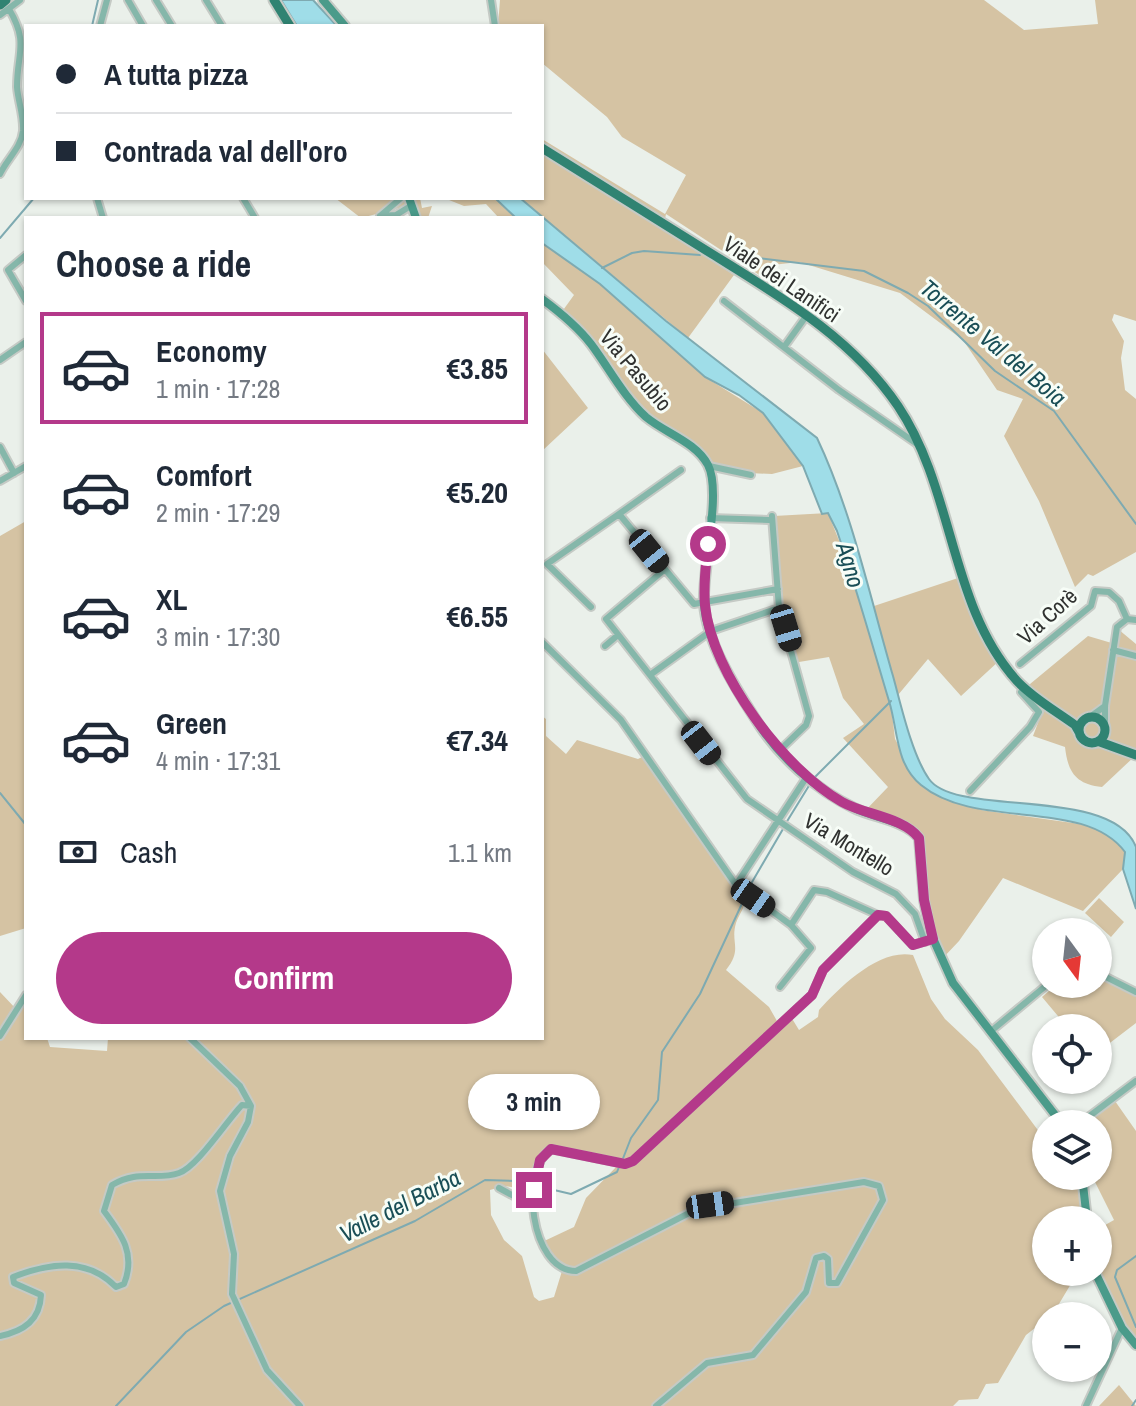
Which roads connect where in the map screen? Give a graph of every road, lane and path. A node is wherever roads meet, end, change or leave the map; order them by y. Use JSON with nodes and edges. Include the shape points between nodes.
{"nodes":[{"id":1,"x":20,"y":0,"type":"edge"},
{"id":2,"x":107,"y":0,"type":"edge"},
{"id":3,"x":128,"y":0,"type":"edge"},
{"id":4,"x":156,"y":0,"type":"edge"},
{"id":5,"x":206,"y":0,"type":"edge"},
{"id":6,"x":274,"y":0,"type":"edge"},
{"id":7,"x":323,"y":0,"type":"edge"},
{"id":8,"x":491,"y":0,"type":"edge"},
{"id":9,"x":5,"y":5,"type":"edge"},
{"id":10,"x":0,"y":15,"type":"edge"},
{"id":11,"x":101,"y":24,"type":"edge"},
{"id":12,"x":142,"y":24,"type":"edge"},
{"id":13,"x":171,"y":24,"type":"edge"},
{"id":14,"x":221,"y":24,"type":"edge"},
{"id":15,"x":288,"y":24,"type":"edge"},
{"id":16,"x":343,"y":24,"type":"edge"},
{"id":17,"x":495,"y":24,"type":"edge"},
{"id":18,"x":544,"y":149,"type":"edge"},
{"id":19,"x":3,"y":162,"type":"edge"},
{"id":20,"x":0,"y":174,"type":"edge"},
{"id":21,"x":399,"y":200,"type":"edge"},
{"id":22,"x":409,"y":202,"type":"edge"},
{"id":23,"x":396,"y":215,"type":"junction"},
{"id":24,"x":380,"y":216,"type":"edge"},
{"id":25,"x":388,"y":216,"type":"edge"},
{"id":26,"x":400,"y":216,"type":"edge"},
{"id":27,"x":24,"y":257,"type":"edge"},
{"id":28,"x":24,"y":298,"type":"edge"},
{"id":29,"x":544,"y":300,"type":"edge"},
{"id":30,"x":724,"y":301,"type":"dead end"},
{"id":31,"x":808,"y":314,"type":"junction"},
{"id":32,"x":24,"y":343,"type":"edge"},
{"id":33,"x":784,"y":347,"type":"junction"},
{"id":34,"x":0,"y":360,"type":"edge"},
{"id":35,"x":0,"y":447,"type":"edge"},
{"id":36,"x":922,"y":448,"type":"junction"},
{"id":37,"x":709,"y":466,"type":"junction"},
{"id":38,"x":24,"y":467,"type":"edge"},
{"id":39,"x":681,"y":470,"type":"dead end"},
{"id":40,"x":14,"y":473,"type":"junction"},
{"id":41,"x":751,"y":475,"type":"dead end"},
{"id":42,"x":0,"y":481,"type":"edge"},
{"id":43,"x":619,"y":514,"type":"junction"},
{"id":44,"x":710,"y":518,"type":"junction"},
{"id":45,"x":664,"y":570,"type":"junction"},
{"id":46,"x":778,"y":589,"type":"junction"},
{"id":47,"x":704,"y":603,"type":"junction"},
{"id":48,"x":591,"y":607,"type":"dead end"},
{"id":49,"x":779,"y":608,"type":"junction"},
{"id":50,"x":1127,"y":619,"type":"junction"},
{"id":51,"x":1136,"y":620,"type":"edge"},
{"id":52,"x":711,"y":631,"type":"junction"},
{"id":53,"x":618,"y":635,"type":"junction"},
{"id":54,"x":544,"y":644,"type":"edge"},
{"id":55,"x":605,"y":646,"type":"dead end"},
{"id":56,"x":1113,"y":650,"type":"junction"},
{"id":57,"x":1136,"y":656,"type":"edge"},
{"id":58,"x":1020,"y":664,"type":"dead end"},
{"id":59,"x":650,"y":675,"type":"junction"},
{"id":60,"x":1025,"y":688,"type":"junction"},
{"id":61,"x":1049,"y":706,"type":"junction"},
{"id":62,"x":1105,"y":706,"type":"junction"},
{"id":63,"x":1089,"y":717,"type":"junction"},
{"id":64,"x":1106,"y":729,"type":"junction"},
{"id":65,"x":1079,"y":732,"type":"junction"},
{"id":66,"x":1100,"y":742,"type":"junction"},
{"id":67,"x":780,"y":750,"type":"junction"},
{"id":68,"x":1134,"y":754,"type":"edge"},
{"id":69,"x":811,"y":781,"type":"junction"},
{"id":70,"x":970,"y":791,"type":"dead end"},
{"id":71,"x":778,"y":821,"type":"junction"},
{"id":72,"x":736,"y":885,"type":"junction"},
{"id":73,"x":878,"y":915,"type":"junction"},
{"id":74,"x":791,"y":925,"type":"junction"},
{"id":75,"x":929,"y":940,"type":"junction"},
{"id":76,"x":1112,"y":980,"type":"edge"},
{"id":77,"x":780,"y":987,"type":"dead end"},
{"id":78,"x":1136,"y":992,"type":"edge"},
{"id":79,"x":1032,"y":997,"type":"edge"},
{"id":80,"x":24,"y":998,"type":"edge"},
{"id":81,"x":990,"y":1032,"type":"junction"},
{"id":82,"x":0,"y":1036,"type":"edge"},
{"id":83,"x":192,"y":1040,"type":"edge"},
{"id":84,"x":1136,"y":1081,"type":"edge"},
{"id":85,"x":251,"y":1106,"type":"junction"},
{"id":86,"x":1051,"y":1110,"type":"edge"},
{"id":87,"x":1097,"y":1110,"type":"edge"},
{"id":88,"x":499,"y":1188,"type":"dead end"},
{"id":89,"x":532,"y":1206,"type":"junction"},
{"id":90,"x":1102,"y":1286,"type":"edge"},
{"id":91,"x":1122,"y":1328,"type":"junction"},
{"id":92,"x":0,"y":1336,"type":"edge"},
{"id":93,"x":1136,"y":1345,"type":"edge"},
{"id":94,"x":300,"y":1406,"type":"edge"},
{"id":95,"x":656,"y":1406,"type":"edge"},
{"id":96,"x":1086,"y":1406,"type":"edge"}],
"edges":[{"from":1,"to":9,"type":"street"},
{"from":2,"to":11,"type":"street"},
{"from":3,"to":12,"type":"street"},
{"from":4,"to":13,"type":"street"},
{"from":5,"to":14,"type":"street"},
{"from":6,"to":15,"type":"main road"},
{"from":7,"to":16,"type":"main road"},
{"from":8,"to":17,"type":"street"},
{"from":9,"to":10,"type":"street"},
{"from":9,"to":19,"type":"street","via":[[19,25],[23,50],[17,86],[23,130],[19,144]]},
{"from":18,"to":31,"type":"main road","name":"Viale dei Lanifici"},
{"from":19,"to":20,"type":"street"},
{"from":21,"to":24,"type":"street"},
{"from":22,"to":23,"type":"street"},
{"from":23,"to":25,"type":"street"},
{"from":23,"to":26,"type":"street"},
{"from":27,"to":28,"type":"street","via":[[8,270]]},
{"from":29,"to":37,"type":"main road","name":"Via Pasubio","via":[[584,336],[644,415]]},
{"from":30,"to":33,"type":"street"},
{"from":31,"to":33,"type":"street"},
{"from":31,"to":36,"type":"main road","name":"Viale dei Lanifici","via":[[883,386]]},
{"from":32,"to":34,"type":"street"},
{"from":33,"to":36,"type":"street"},
{"from":35,"to":40,"type":"street"},
{"from":36,"to":60,"type":"main road","name":"Viale dei Lanifici","via":[[980,626]]},
{"from":37,"to":41,"type":"street"},
{"from":37,"to":44,"type":"main road"},
{"from":38,"to":40,"type":"street"},
{"from":39,"to":43,"type":"street"},
{"from":40,"to":42,"type":"street"},
{"from":43,"to":45,"type":"street"},
{"from":43,"to":48,"type":"street","via":[[547,564]]},
{"from":44,"to":46,"type":"street","via":[[770,518]]},
{"from":44,"to":47,"type":"main road"},
{"from":45,"to":47,"type":"street","via":[[689,601]]},
{"from":45,"to":53,"type":"street","name":"Via Montello","via":[[606,619]]},
{"from":46,"to":47,"type":"street"},
{"from":46,"to":49,"type":"street"},
{"from":47,"to":52,"type":"main road"},
{"from":49,"to":52,"type":"street"},
{"from":49,"to":67,"type":"street","via":[[809,716]]},
{"from":50,"to":51,"type":"street"},
{"from":50,"to":56,"type":"street","via":[[1117,627]]},
{"from":50,"to":58,"type":"street","name":"Via Corè","via":[[1119,601],[1101,589],[1095,591],[1091,606]]},
{"from":52,"to":59,"type":"street"},
{"from":52,"to":67,"type":"main road","via":[[753,715]]},
{"from":53,"to":55,"type":"street"},
{"from":53,"to":59,"type":"street","name":"Via Montello"},
{"from":54,"to":72,"type":"street","via":[[621,720]]},
{"from":56,"to":57,"type":"street"},
{"from":56,"to":62,"type":"street"},
{"from":59,"to":71,"type":"street","name":"Via Montello","via":[[727,777]]},
{"from":60,"to":61,"type":"main road","name":"Viale dei Lanifici"},
{"from":60,"to":70,"type":"street","via":[[1021,692],[1039,712]]},
{"from":61,"to":63,"type":"main road","name":"Viale dei Lanifici","via":[[1076,718]]},
{"from":61,"to":65,"type":"main road","name":"Viale dei Lanifici"},
{"from":62,"to":63,"type":"street"},
{"from":62,"to":64,"type":"street"},
{"from":63,"to":64,"type":"main road","name":"Viale dei Lanifici","via":[[1098,718]]},
{"from":63,"to":65,"type":"main road"},
{"from":64,"to":66,"type":"main road"},
{"from":64,"to":68,"type":"main road","name":"Viale dei Lanifici"},
{"from":65,"to":66,"type":"main road","name":"Viale dei Lanifici","via":[[1085,742]]},
{"from":66,"to":68,"type":"main road","name":"Viale dei Lanifici"},
{"from":67,"to":69,"type":"main road"},
{"from":69,"to":71,"type":"street"},
{"from":69,"to":75,"type":"main road","via":[[857,810],[909,829],[919,838]]},
{"from":71,"to":72,"type":"street"},
{"from":71,"to":75,"type":"street","name":"Via Montello","via":[[896,894]]},
{"from":72,"to":74,"type":"street"},
{"from":73,"to":74,"type":"street","via":[[814,890]]},
{"from":73,"to":75,"type":"street","via":[[886,916],[913,945]]},
{"from":73,"to":89,"type":"street","via":[[823,970],[812,995],[633,1161],[551,1149],[540,1160]]},
{"from":74,"to":77,"type":"street","via":[[811,948]]},
{"from":75,"to":81,"type":"main road"},
{"from":76,"to":78,"type":"street"},
{"from":79,"to":81,"type":"street"},
{"from":80,"to":82,"type":"street"},
{"from":81,"to":86,"type":"main road"},
{"from":83,"to":85,"type":"street","via":[[240,1086]]},
{"from":84,"to":87,"type":"street"},
{"from":85,"to":92,"type":"street","via":[[242,1105],[231,1116],[198,1163],[177,1174],[149,1173],[112,1185],[104,1211],[128,1247],[124,1284],[116,1287],[104,1274],[81,1264],[13,1277],[14,1283],[41,1295],[40,1307],[28,1326]]},
{"from":85,"to":94,"type":"street","via":[[220,1191],[234,1254],[232,1294],[267,1370]]},
{"from":88,"to":89,"type":"street"},
{"from":89,"to":95,"type":"street","via":[[547,1254],[562,1270],[576,1271],[710,1205],[831,1185],[879,1186],[883,1200],[837,1283],[829,1283],[828,1259],[816,1258],[811,1284],[753,1355],[707,1363]]},
{"from":90,"to":91,"type":"main road"},
{"from":91,"to":93,"type":"main road"},
{"from":91,"to":96,"type":"street"}]}
